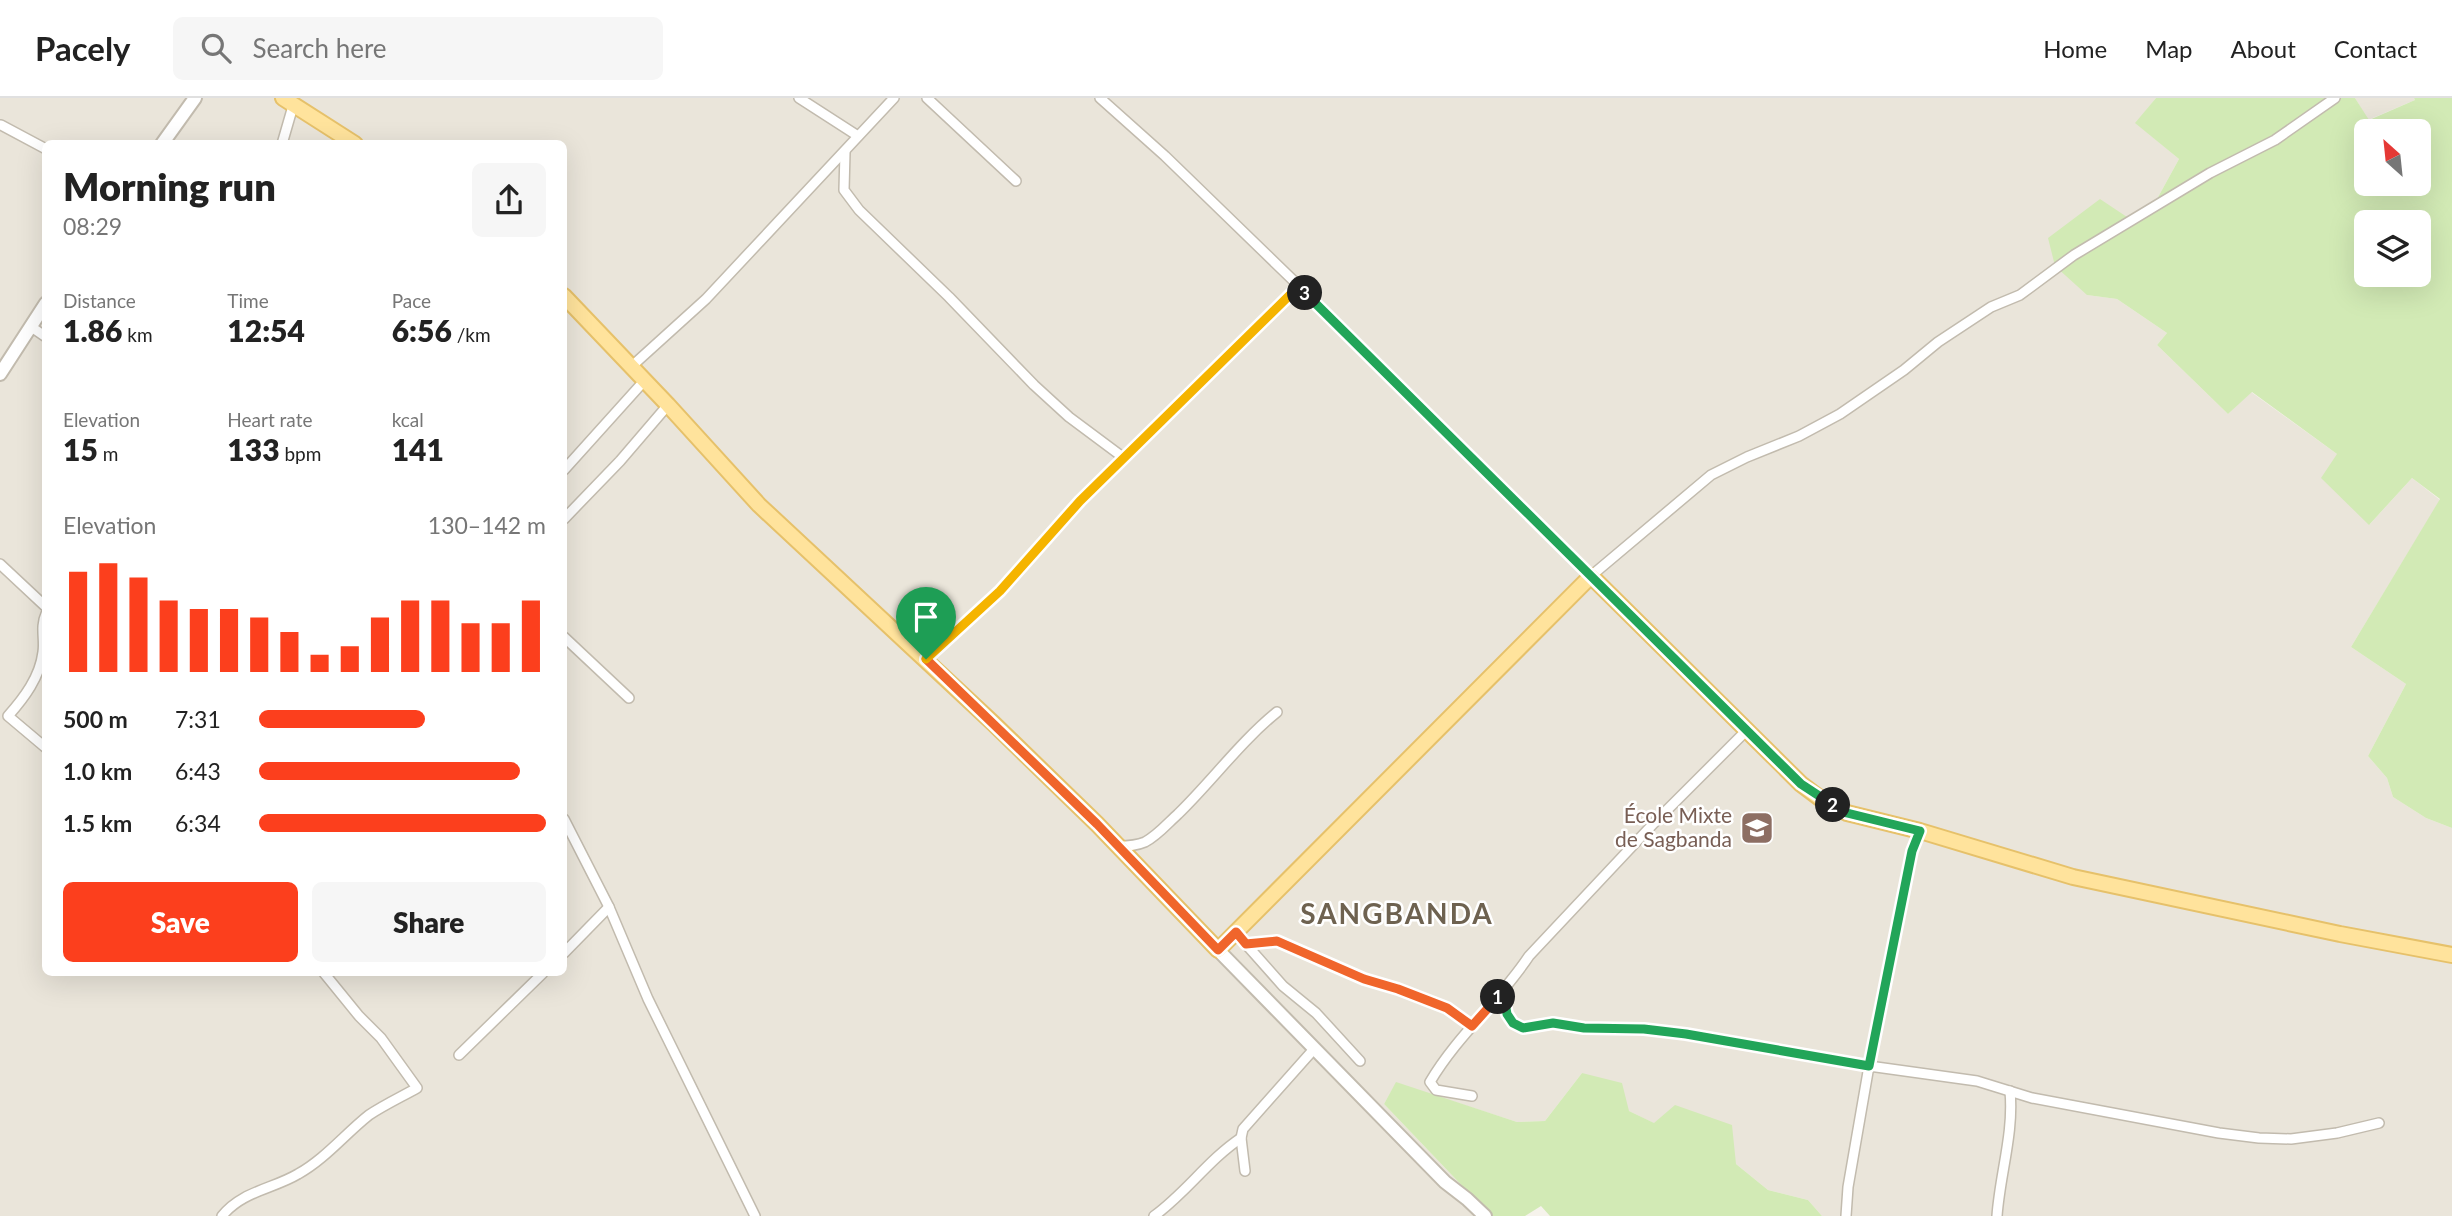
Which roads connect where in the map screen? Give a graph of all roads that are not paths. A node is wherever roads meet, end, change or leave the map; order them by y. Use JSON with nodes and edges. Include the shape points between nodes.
{"nodes":[{"id":1,"x":195,"y":98,"type":"edge"},
{"id":2,"x":799,"y":98,"type":"edge"},
{"id":3,"x":894,"y":98,"type":"edge"},
{"id":4,"x":927,"y":98,"type":"edge"},
{"id":5,"x":1100,"y":98,"type":"edge"},
{"id":6,"x":2335,"y":98,"type":"edge"},
{"id":7,"x":288,"y":102,"type":"edge"},
{"id":8,"x":1,"y":125,"type":"edge"},
{"id":9,"x":858,"y":136,"type":"junction"},
{"id":10,"x":165,"y":140,"type":"edge"},
{"id":11,"x":283,"y":140,"type":"edge"},
{"id":12,"x":349,"y":140,"type":"edge"},
{"id":13,"x":42,"y":147,"type":"edge"},
{"id":14,"x":845,"y":152,"type":"junction"},
{"id":15,"x":1016,"y":181,"type":"dead end"},
{"id":16,"x":1299,"y":286,"type":"junction"},
{"id":17,"x":567,"y":299,"type":"edge"},
{"id":18,"x":42,"y":309,"type":"edge"},
{"id":19,"x":30,"y":326,"type":"junction"},
{"id":20,"x":42,"y":334,"type":"edge"},
{"id":21,"x":632,"y":366,"type":"junction"},
{"id":22,"x":0,"y":374,"type":"edge"},
{"id":23,"x":645,"y":380,"type":"junction"},
{"id":24,"x":668,"y":405,"type":"junction"},
{"id":25,"x":1125,"y":458,"type":"junction"},
{"id":26,"x":567,"y":467,"type":"edge"},
{"id":27,"x":567,"y":516,"type":"edge"},
{"id":28,"x":0,"y":564,"type":"edge"},
{"id":29,"x":1591,"y":576,"type":"junction"},
{"id":30,"x":42,"y":603,"type":"edge"},
{"id":31,"x":567,"y":640,"type":"edge"},
{"id":32,"x":42,"y":658,"type":"edge"},
{"id":33,"x":926,"y":659,"type":"junction"},
{"id":34,"x":629,"y":698,"type":"dead end"},
{"id":35,"x":1277,"y":712,"type":"dead end"},
{"id":36,"x":1747,"y":730,"type":"junction"},
{"id":37,"x":42,"y":745,"type":"edge"},
{"id":38,"x":567,"y":825,"type":"edge"},
{"id":39,"x":1920,"y":831,"type":"junction"},
{"id":40,"x":1118,"y":846,"type":"junction"},
{"id":41,"x":609,"y":907,"type":"junction"},
{"id":42,"x":1241,"y":938,"type":"junction"},
{"id":43,"x":567,"y":950,"type":"edge"},
{"id":44,"x":1218,"y":950,"type":"junction"},
{"id":45,"x":2452,"y":955,"type":"edge"},
{"id":46,"x":326,"y":976,"type":"edge"},
{"id":47,"x":540,"y":976,"type":"edge"},
{"id":48,"x":1503,"y":991,"type":"junction"},
{"id":49,"x":1472,"y":1026,"type":"junction"},
{"id":50,"x":1314,"y":1049,"type":"junction"},
{"id":51,"x":459,"y":1055,"type":"dead end"},
{"id":52,"x":1360,"y":1061,"type":"dead end"},
{"id":53,"x":1869,"y":1066,"type":"junction"},
{"id":54,"x":2010,"y":1091,"type":"junction"},
{"id":55,"x":1472,"y":1096,"type":"dead end"},
{"id":56,"x":2379,"y":1123,"type":"dead end"},
{"id":57,"x":1241,"y":1138,"type":"junction"},
{"id":58,"x":1245,"y":1171,"type":"dead end"},
{"id":59,"x":222,"y":1216,"type":"edge"},
{"id":60,"x":755,"y":1216,"type":"edge"},
{"id":61,"x":1154,"y":1216,"type":"edge"},
{"id":62,"x":1485,"y":1216,"type":"edge"},
{"id":63,"x":1846,"y":1216,"type":"edge"},
{"id":64,"x":1997,"y":1216,"type":"edge"}],
"edges":[{"from":1,"to":10,"type":"street"},
{"from":2,"to":9,"type":"street"},
{"from":3,"to":9,"type":"street"},
{"from":4,"to":15,"type":"street"},
{"from":5,"to":16,"type":"street"},
{"from":6,"to":29,"type":"street","via":[[2275,140],[2210,173],[2074,255],[2020,295],[1992,307],[1840,414],[1711,475]]},
{"from":7,"to":11,"type":"street"},
{"from":7,"to":12,"type":"main road"},
{"from":8,"to":13,"type":"street"},
{"from":9,"to":14,"type":"street"},
{"from":14,"to":21,"type":"street","via":[[706,299]]},
{"from":14,"to":25,"type":"street","via":[[844,190],[859,210],[1034,385]]},
{"from":16,"to":25,"type":"street"},
{"from":16,"to":29,"type":"street"},
{"from":17,"to":21,"type":"main road"},
{"from":18,"to":19,"type":"street"},
{"from":19,"to":20,"type":"street"},
{"from":19,"to":22,"type":"street"},
{"from":21,"to":23,"type":"main road"},
{"from":23,"to":24,"type":"main road"},
{"from":23,"to":26,"type":"street"},
{"from":24,"to":27,"type":"street"},
{"from":24,"to":33,"type":"main road","via":[[759,505]]},
{"from":25,"to":33,"type":"street","via":[[1000,591]]},
{"from":28,"to":30,"type":"street"},
{"from":29,"to":36,"type":"main road"},
{"from":29,"to":42,"type":"main road"},
{"from":31,"to":34,"type":"street"},
{"from":32,"to":37,"type":"street","via":[[27,694],[8,716]]},
{"from":33,"to":40,"type":"main road"},
{"from":35,"to":40,"type":"street","via":[[1255,729],[1201,792],[1158,832],[1134,846]]},
{"from":36,"to":39,"type":"main road","via":[[1821,799],[1847,813]]},
{"from":36,"to":48,"type":"street","via":[[1553,929]]},
{"from":38,"to":41,"type":"street"},
{"from":39,"to":45,"type":"main road","via":[[2073,877]]},
{"from":39,"to":53,"type":"street","via":[[1912,851]]},
{"from":40,"to":44,"type":"main road"},
{"from":41,"to":43,"type":"street"},
{"from":41,"to":60,"type":"street","via":[[648,999]]},
{"from":42,"to":44,"type":"main road"},
{"from":42,"to":49,"type":"street","via":[[1277,941],[1447,1008]]},
{"from":42,"to":52,"type":"street"},
{"from":44,"to":50,"type":"street"},
{"from":46,"to":59,"type":"street","via":[[417,1088],[371,1114],[296,1176],[260,1190]]},
{"from":47,"to":51,"type":"street"},
{"from":48,"to":49,"type":"street"},
{"from":48,"to":53,"type":"street","via":[[1507,1014],[1523,1028],[1553,1023],[1644,1029]]},
{"from":49,"to":55,"type":"street","via":[[1430,1082],[1436,1090]]},
{"from":50,"to":57,"type":"street","via":[[1248,1122]]},
{"from":50,"to":62,"type":"street","via":[[1445,1182]]},
{"from":53,"to":54,"type":"street","via":[[1977,1081]]},
{"from":53,"to":63,"type":"street"},
{"from":54,"to":56,"type":"street","via":[[2127,1118],[2259,1138],[2317,1136]]},
{"from":54,"to":64,"type":"street","via":[[2010,1130]]},
{"from":57,"to":58,"type":"street"},
{"from":57,"to":61,"type":"street"}]}
